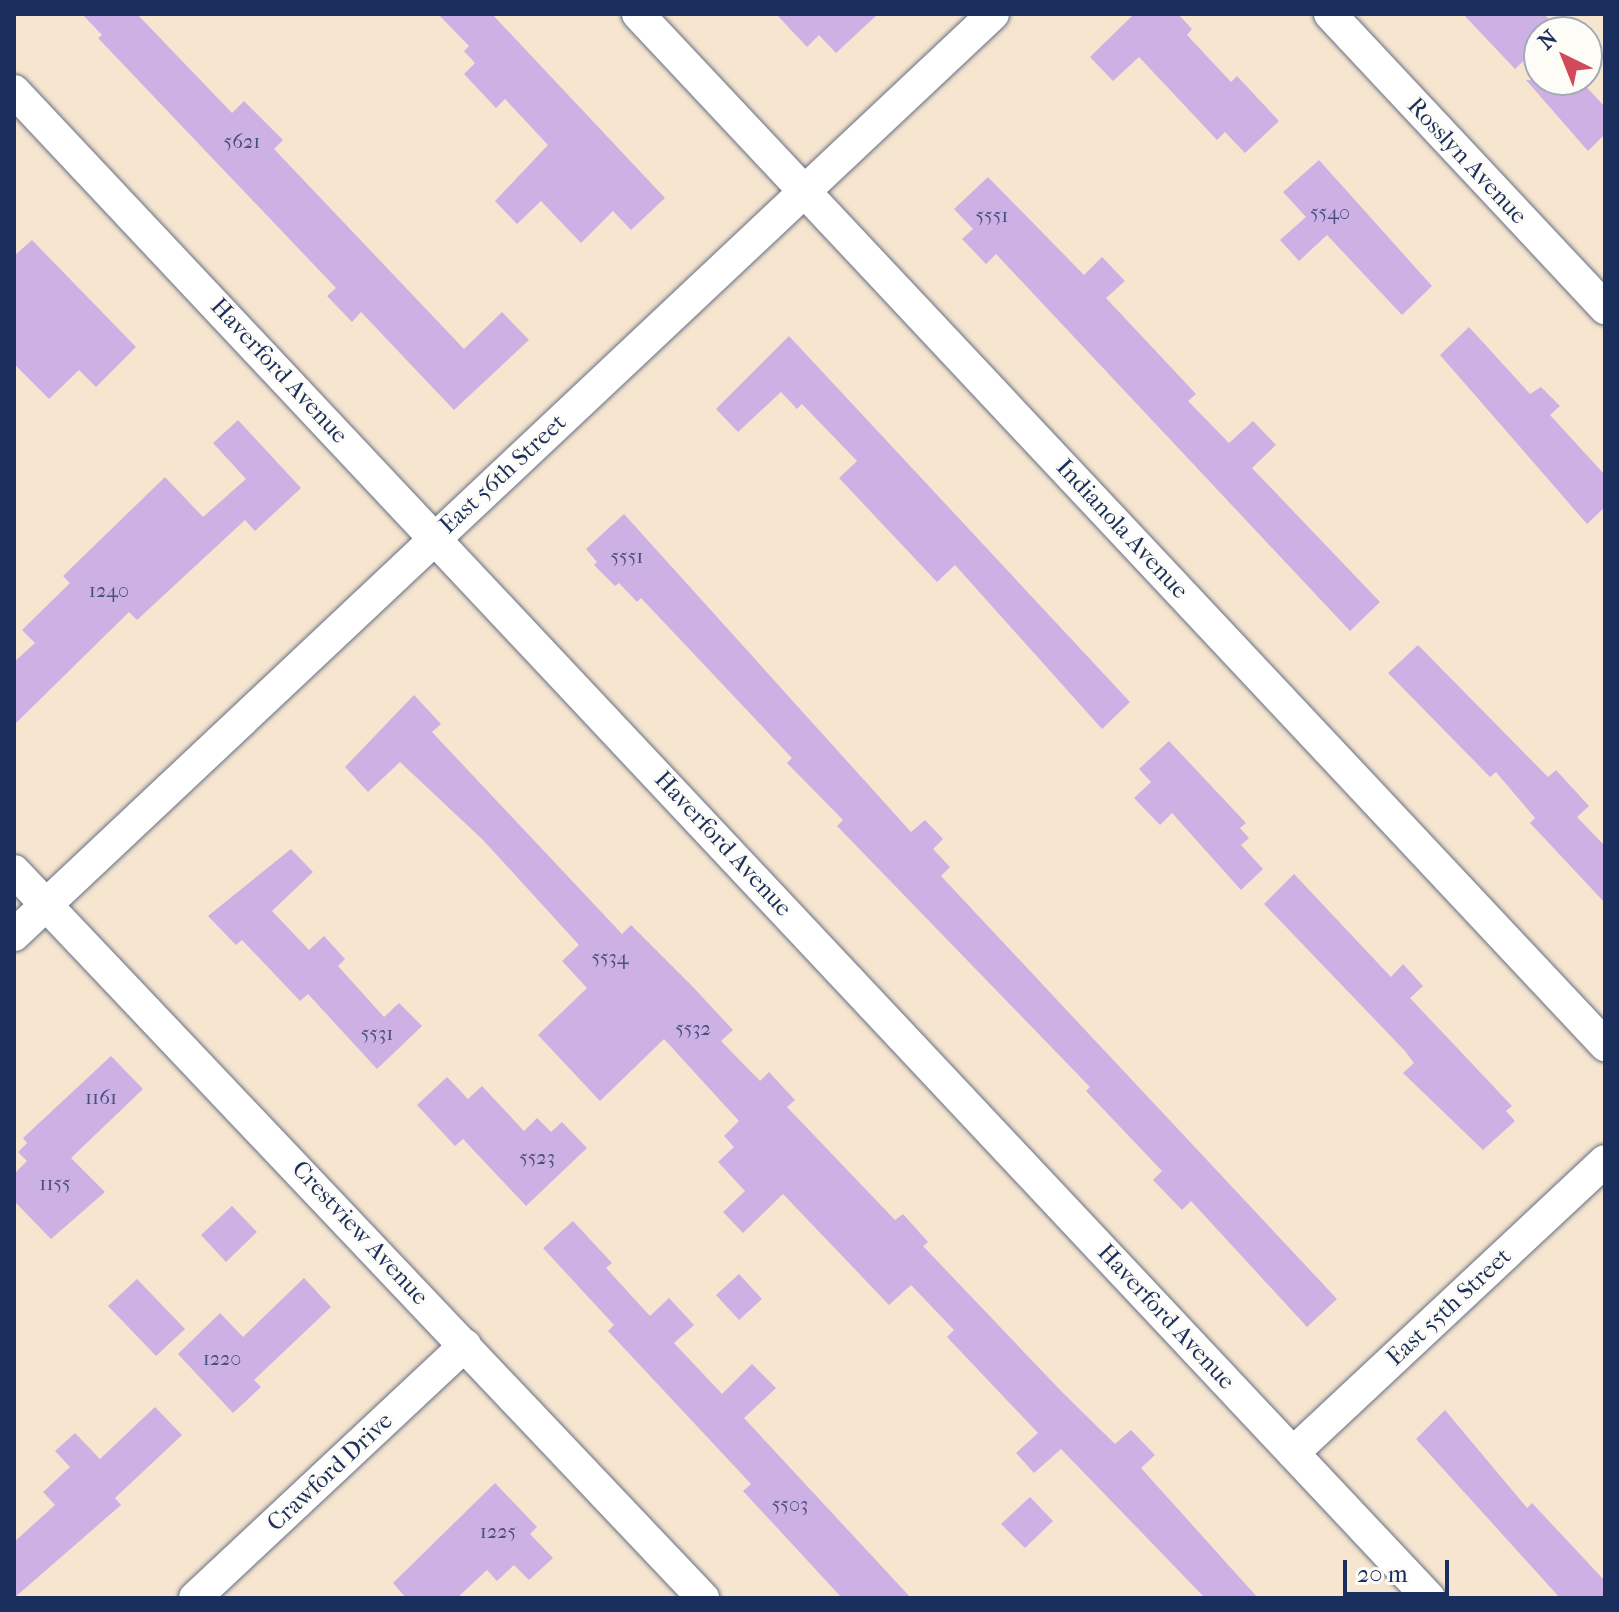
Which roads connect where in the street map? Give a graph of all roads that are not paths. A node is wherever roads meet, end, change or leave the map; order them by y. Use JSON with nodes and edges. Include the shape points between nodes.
{"nodes":[{"id":1,"x":638,"y":14,"type":"edge"},
{"id":2,"x":993,"y":14,"type":"edge"},
{"id":3,"x":1330,"y":14,"type":"edge"},
{"id":4,"x":14,"y":91,"type":"edge"},
{"id":5,"x":805,"y":189,"type":"junction"},
{"id":6,"x":1605,"y":308,"type":"edge"},
{"id":7,"x":436,"y":538,"type":"junction"},
{"id":8,"x":14,"y":871,"type":"edge"},
{"id":9,"x":46,"y":905,"type":"junction"},
{"id":10,"x":14,"y":935,"type":"edge"},
{"id":11,"x":1605,"y":1045,"type":"edge"},
{"id":12,"x":1605,"y":1161,"type":"edge"},
{"id":13,"x":465,"y":1345,"type":"junction"},
{"id":14,"x":1293,"y":1453,"type":"junction"},
{"id":15,"x":195,"y":1598,"type":"edge"},
{"id":16,"x":703,"y":1598,"type":"edge"},
{"id":17,"x":1429,"y":1598,"type":"edge"}],
"edges":[{"from":1,"to":5,"type":"street","name":"Indianola Avenue"},
{"from":2,"to":5,"type":"street","name":"East 56th Street"},
{"from":3,"to":6,"type":"street","name":"Rosslyn Avenue"},
{"from":4,"to":7,"type":"street","name":"Haverford Avenue"},
{"from":5,"to":7,"type":"street","name":"East 56th Street"},
{"from":5,"to":11,"type":"street","name":"Indianola Avenue"},
{"from":7,"to":9,"type":"street","name":"East 56th Street"},
{"from":7,"to":14,"type":"street","name":"Haverford Avenue"},
{"from":8,"to":9,"type":"street","name":"Crestview Avenue"},
{"from":9,"to":10,"type":"street","name":"East 56th Street"},
{"from":9,"to":13,"type":"street","name":"Crestview Avenue"},
{"from":12,"to":14,"type":"street","name":"East 55th Street"},
{"from":13,"to":15,"type":"street","name":"Crawford Drive"},
{"from":13,"to":16,"type":"street","name":"Crestview Avenue"},
{"from":14,"to":17,"type":"street","name":"Haverford Avenue"}]}
